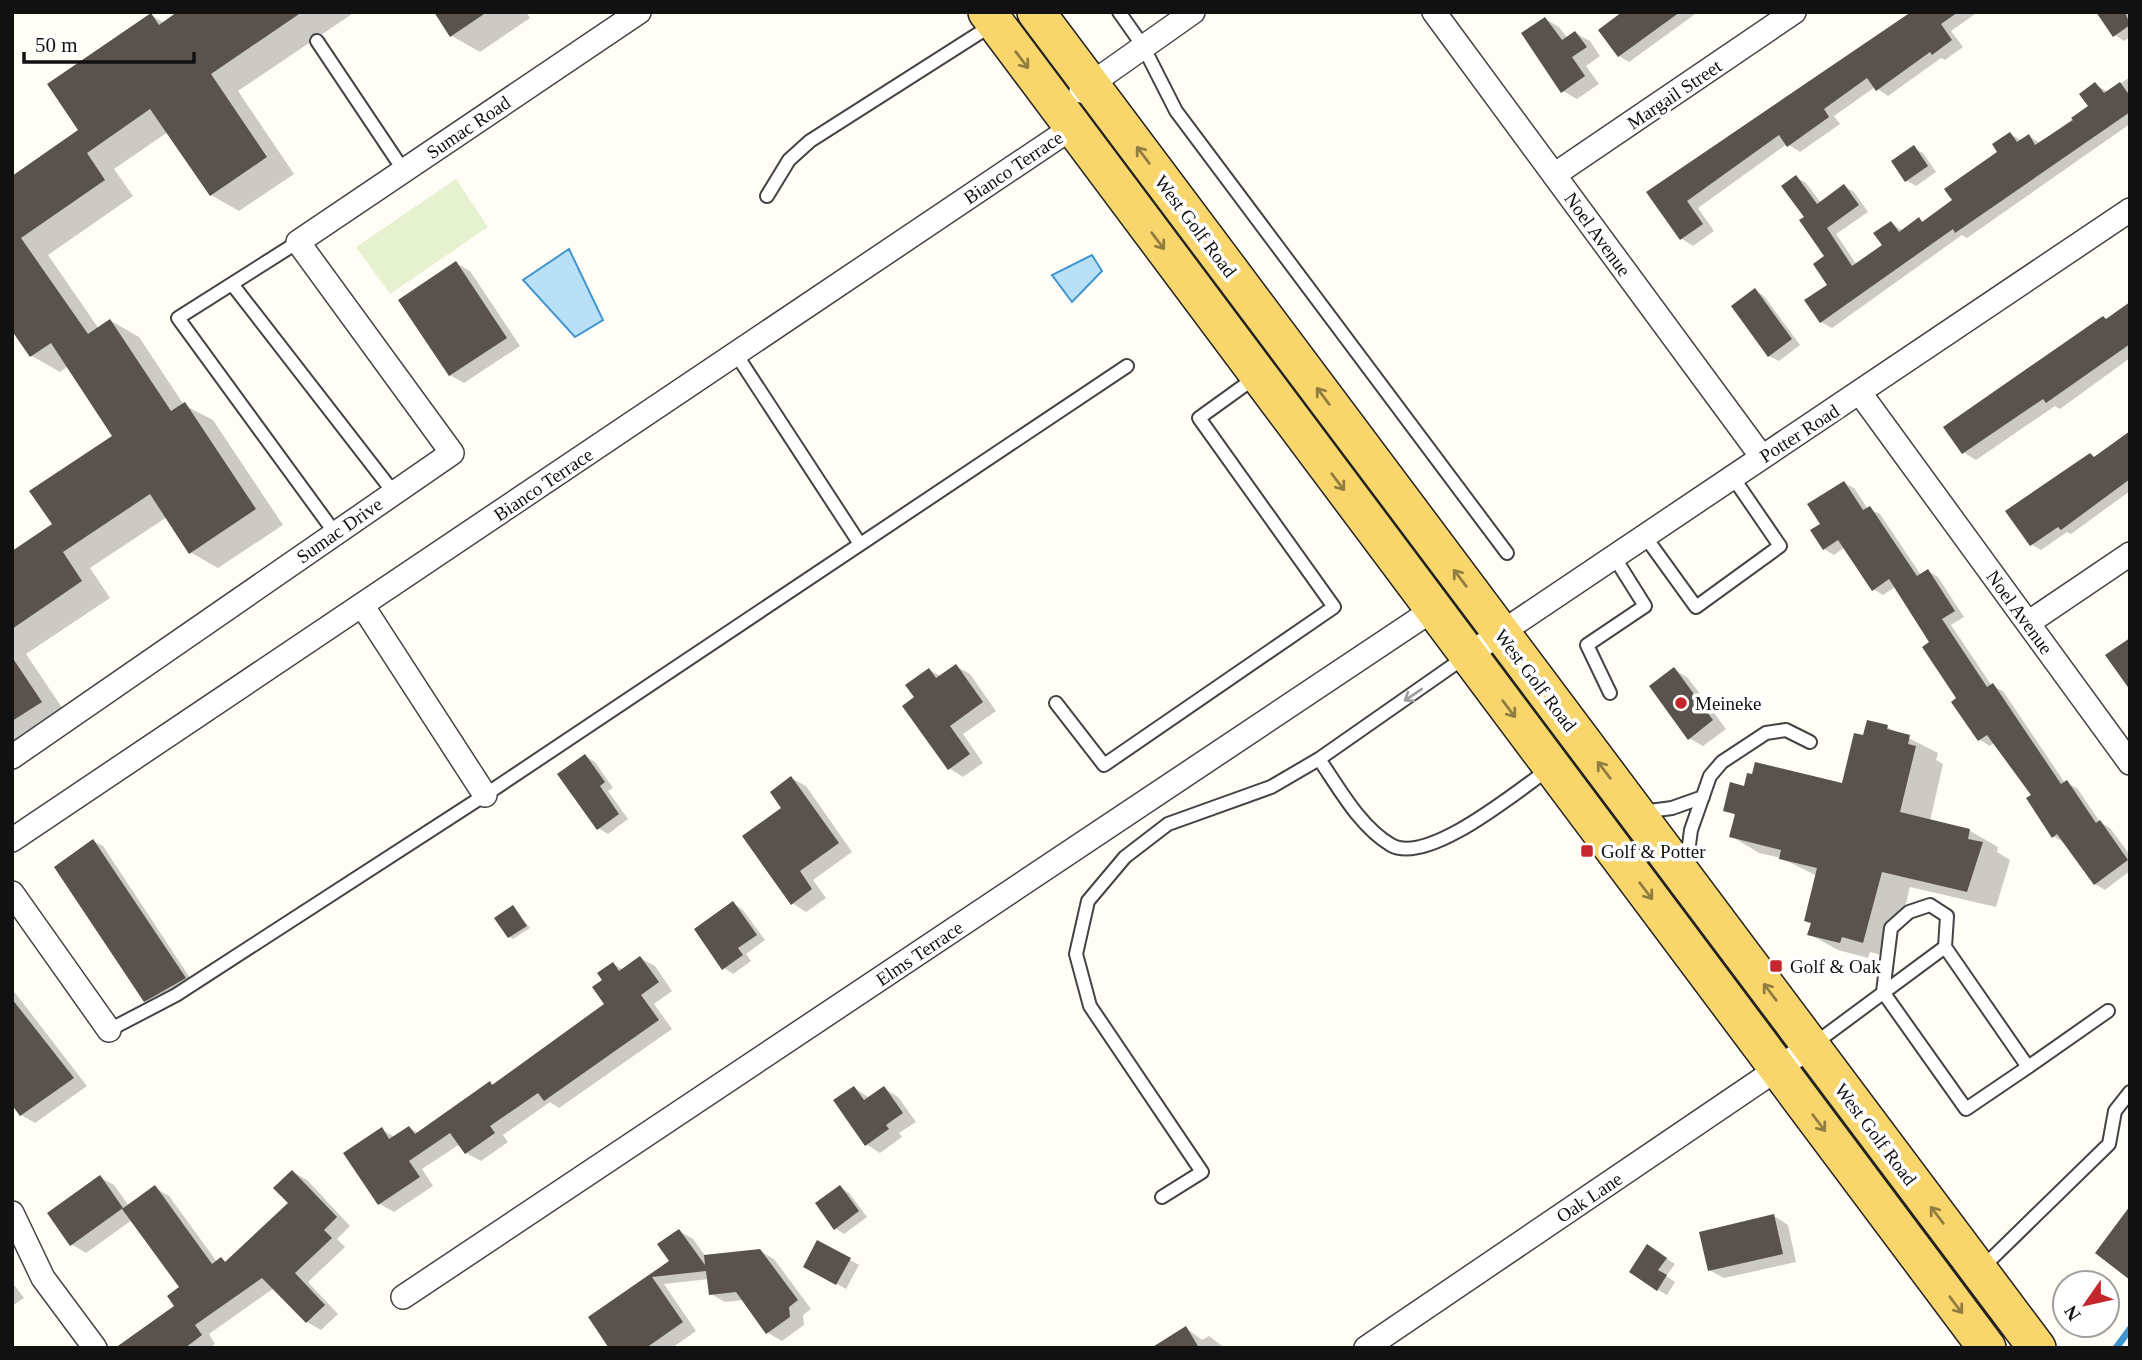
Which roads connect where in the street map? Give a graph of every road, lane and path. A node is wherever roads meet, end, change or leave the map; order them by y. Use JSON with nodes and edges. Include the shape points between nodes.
{"nodes":[{"id":1,"x":639,"y":12,"type":"edge"},
{"id":2,"x":1036,"y":12,"type":"edge"},
{"id":3,"x":1119,"y":12,"type":"edge"},
{"id":4,"x":1193,"y":12,"type":"edge"},
{"id":5,"x":1434,"y":12,"type":"edge"},
{"id":6,"x":1794,"y":12,"type":"edge"},
{"id":7,"x":991,"y":18,"type":"edge"},
{"id":8,"x":317,"y":41,"type":"dead end"},
{"id":9,"x":1143,"y":46,"type":"junction"},
{"id":10,"x":1091,"y":84,"type":"junction"},
{"id":11,"x":1065,"y":118,"type":"junction"},
{"id":12,"x":404,"y":171,"type":"junction"},
{"id":13,"x":1554,"y":175,"type":"junction"},
{"id":14,"x":767,"y":196,"type":"dead end"},
{"id":15,"x":2130,"y":211,"type":"edge"},
{"id":16,"x":298,"y":242,"type":"junction"},
{"id":17,"x":232,"y":285,"type":"junction"},
{"id":18,"x":736,"y":354,"type":"junction"},
{"id":19,"x":1127,"y":366,"type":"dead end"},
{"id":20,"x":1259,"y":375,"type":"junction"},
{"id":21,"x":1860,"y":393,"type":"junction"},
{"id":22,"x":1762,"y":457,"type":"junction"},
{"id":23,"x":1732,"y":476,"type":"junction"},
{"id":24,"x":394,"y":493,"type":"junction"},
{"id":25,"x":335,"y":533,"type":"junction"},
{"id":26,"x":1644,"y":535,"type":"junction"},
{"id":27,"x":860,"y":544,"type":"junction"},
{"id":28,"x":1507,"y":553,"type":"dead end"},
{"id":29,"x":2130,"y":554,"type":"edge"},
{"id":30,"x":1613,"y":555,"type":"junction"},
{"id":31,"x":362,"y":605,"type":"junction"},
{"id":32,"x":1434,"y":609,"type":"junction"},
{"id":33,"x":2028,"y":623,"type":"junction"},
{"id":34,"x":1500,"y":632,"type":"junction"},
{"id":35,"x":1468,"y":655,"type":"junction"},
{"id":36,"x":1610,"y":693,"type":"dead end"},
{"id":37,"x":1056,"y":703,"type":"dead end"},
{"id":38,"x":1810,"y":742,"type":"dead end"},
{"id":39,"x":12,"y":757,"type":"edge"},
{"id":40,"x":1319,"y":759,"type":"junction"},
{"id":41,"x":2130,"y":763,"type":"edge"},
{"id":42,"x":1553,"y":767,"type":"junction"},
{"id":43,"x":485,"y":795,"type":"junction"},
{"id":44,"x":1703,"y":797,"type":"junction"},
{"id":45,"x":1636,"y":813,"type":"junction"},
{"id":46,"x":12,"y":840,"type":"edge"},
{"id":47,"x":1686,"y":879,"type":"junction"},
{"id":48,"x":12,"y":893,"type":"edge"},
{"id":49,"x":1945,"y":947,"type":"junction"},
{"id":50,"x":1883,"y":992,"type":"junction"},
{"id":51,"x":2108,"y":1011,"type":"dead end"},
{"id":52,"x":109,"y":1030,"type":"joint"},
{"id":53,"x":1811,"y":1046,"type":"junction"},
{"id":54,"x":2028,"y":1067,"type":"junction"},
{"id":55,"x":1778,"y":1069,"type":"junction"},
{"id":56,"x":2130,"y":1092,"type":"edge"},
{"id":57,"x":1162,"y":1197,"type":"dead end"},
{"id":58,"x":12,"y":1213,"type":"edge"},
{"id":59,"x":1979,"y":1271,"type":"junction"},
{"id":60,"x":403,"y":1297,"type":"dead end"},
{"id":61,"x":1375,"y":1345,"type":"edge"},
{"id":62,"x":95,"y":1348,"type":"edge"},
{"id":63,"x":1987,"y":1348,"type":"edge"},
{"id":64,"x":2037,"y":1348,"type":"edge"}],
"edges":[{"from":1,"to":12,"type":"street","name":"Sumac Road"},
{"from":2,"to":10,"type":"main road","name":"West Golf Road"},
{"from":3,"to":9,"type":"lane"},
{"from":4,"to":9,"type":"street"},
{"from":5,"to":13,"type":"street","name":"Noel Avenue"},
{"from":6,"to":13,"type":"street","name":"Margail Street"},
{"from":7,"to":11,"type":"main road","name":"West Golf Road","one_way":true},
{"from":7,"to":14,"type":"lane","via":[[810,141],[789,160]]},
{"from":8,"to":12,"type":"lane"},
{"from":9,"to":10,"type":"street"},
{"from":9,"to":28,"type":"lane","via":[[1176,111]]},
{"from":10,"to":11,"type":"street","name":"Bianco Terrace"},
{"from":34,"to":10,"type":"main road","name":"West Golf Road","one_way":true},
{"from":11,"to":18,"type":"street","name":"Bianco Terrace"},
{"from":11,"to":20,"type":"main road","name":"West Golf Road","one_way":true},
{"from":12,"to":16,"type":"street","name":"Sumac Road"},
{"from":13,"to":22,"type":"street","name":"Noel Avenue"},
{"from":15,"to":21,"type":"street","name":"Potter Road"},
{"from":16,"to":17,"type":"lane"},
{"from":16,"to":24,"type":"street","name":"Sumac Drive","via":[[452,453]]},
{"from":17,"to":24,"type":"lane"},
{"from":17,"to":25,"type":"lane","via":[[178,318]]},
{"from":18,"to":27,"type":"lane"},
{"from":18,"to":31,"type":"street","name":"Bianco Terrace"},
{"from":19,"to":27,"type":"lane"},
{"from":20,"to":32,"type":"main road","name":"West Golf Road","one_way":true},
{"from":20,"to":37,"type":"lane","via":[[1199,418],[1334,607],[1104,765]]},
{"from":21,"to":22,"type":"street","name":"Potter Road"},
{"from":21,"to":33,"type":"street","name":"Noel Avenue"},
{"from":22,"to":23,"type":"street","name":"Potter Road"},
{"from":23,"to":26,"type":"street","name":"Potter Road"},
{"from":23,"to":26,"type":"lane","via":[[1780,547],[1696,607]]},
{"from":24,"to":25,"type":"street","name":"Sumac Drive"},
{"from":25,"to":39,"type":"street","name":"Sumac Drive"},
{"from":26,"to":30,"type":"street","name":"Potter Road"},
{"from":27,"to":43,"type":"lane"},
{"from":29,"to":33,"type":"street"},
{"from":30,"to":34,"type":"street","name":"Potter Road"},
{"from":30,"to":36,"type":"lane","via":[[1645,606],[1587,645]]},
{"from":31,"to":43,"type":"street"},
{"from":31,"to":46,"type":"street","name":"Bianco Terrace"},
{"from":32,"to":35,"type":"main road","name":"West Golf Road"},
{"from":32,"to":60,"type":"street","name":"Elms Terrace"},
{"from":33,"to":41,"type":"street","name":"Noel Avenue"},
{"from":34,"to":35,"type":"street","name":"Potter Road"},
{"from":45,"to":34,"type":"main road","name":"West Golf Road","one_way":true},
{"from":35,"to":40,"type":"lane","one_way":true},
{"from":35,"to":42,"type":"main road","name":"West Golf Road","one_way":true},
{"from":38,"to":44,"type":"lane","via":[[1786,730],[1766,733],[1722,762],[1710,776]]},
{"from":40,"to":42,"type":"lane","via":[[1358,815],[1391,845],[1413,850],[1444,840]]},
{"from":40,"to":57,"type":"lane","via":[[1271,787],[1168,824],[1125,857],[1088,901],[1076,954],[1090,1006],[1202,1172]]},
{"from":42,"to":55,"type":"main road","name":"West Golf Road","one_way":true},
{"from":43,"to":52,"type":"lane","via":[[176,995]]},
{"from":44,"to":45,"type":"lane"},
{"from":44,"to":47,"type":"lane","via":[[1691,833]]},
{"from":45,"to":47,"type":"main road","name":"West Golf Road"},
{"from":53,"to":47,"type":"main road","name":"West Golf Road","one_way":true},
{"from":48,"to":52,"type":"street"},
{"from":49,"to":50,"type":"lane"},
{"from":49,"to":50,"type":"lane","via":[[1947,916],[1930,905],[1909,912],[1891,928]]},
{"from":49,"to":54,"type":"lane"},
{"from":50,"to":53,"type":"lane"},
{"from":50,"to":54,"type":"lane","via":[[1966,1109]]},
{"from":51,"to":54,"type":"lane"},
{"from":53,"to":55,"type":"street","name":"Oak Lane"},
{"from":59,"to":53,"type":"main road","name":"West Golf Road","one_way":true},
{"from":55,"to":61,"type":"street","name":"Oak Lane"},
{"from":55,"to":63,"type":"main road","name":"West Golf Road","one_way":true},
{"from":56,"to":59,"type":"lane","via":[[2115,1111],[2109,1144]]},
{"from":58,"to":62,"type":"street","via":[[43,1278]]},
{"from":59,"to":64,"type":"main road","name":"West Golf Road"}]}
